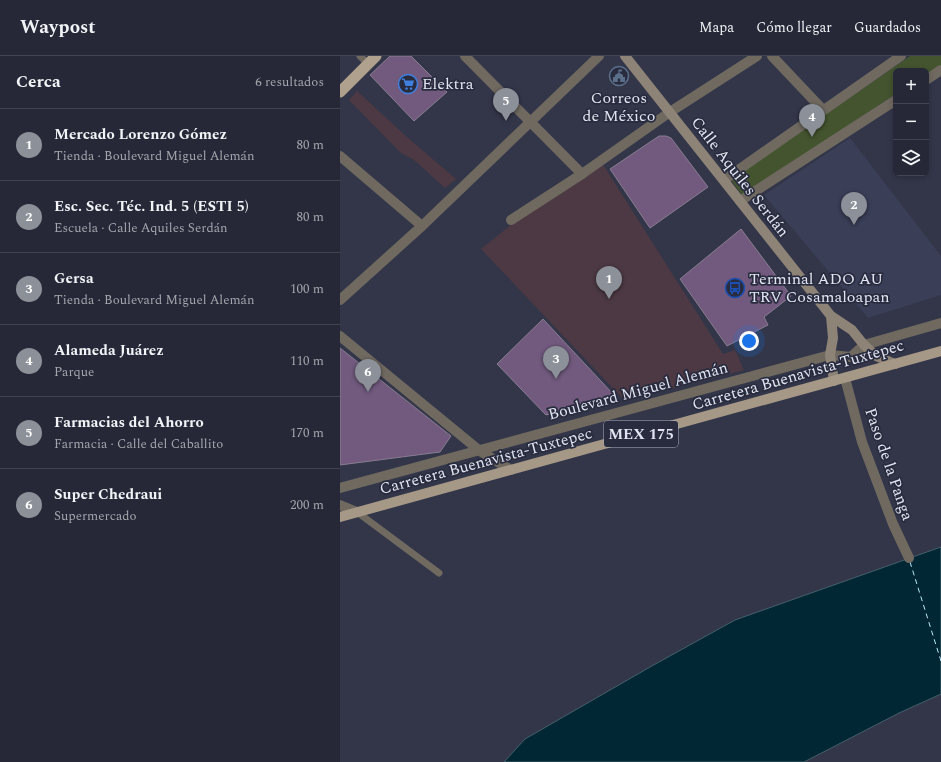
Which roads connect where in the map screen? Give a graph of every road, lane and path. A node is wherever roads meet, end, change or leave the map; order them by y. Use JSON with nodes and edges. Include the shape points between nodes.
{"nodes":[{"id":1,"x":465,"y":56,"type":"edge"},
{"id":2,"x":599,"y":56,"type":"edge"},
{"id":3,"x":625,"y":56,"type":"edge"},
{"id":4,"x":757,"y":56,"type":"edge"},
{"id":5,"x":772,"y":56,"type":"edge"},
{"id":6,"x":902,"y":56,"type":"edge"},
{"id":7,"x":369,"y":57,"type":"edge"},
{"id":8,"x":941,"y":70,"type":"edge"},
{"id":9,"x":929,"y":78,"type":"edge"},
{"id":10,"x":340,"y":88,"type":"edge"},
{"id":11,"x":340,"y":92,"type":"edge"},
{"id":12,"x":893,"y":102,"type":"edge"},
{"id":13,"x":823,"y":110,"type":"junction"},
{"id":14,"x":670,"y":112,"type":"junction"},
{"id":15,"x":529,"y":122,"type":"junction"},
{"id":16,"x":340,"y":156,"type":"edge"},
{"id":17,"x":582,"y":174,"type":"junction"},
{"id":18,"x":724,"y":180,"type":"junction"},
{"id":19,"x":740,"y":201,"type":"junction"},
{"id":20,"x":511,"y":220,"type":"dead end"},
{"id":21,"x":422,"y":226,"type":"junction"},
{"id":22,"x":340,"y":300,"type":"edge"},
{"id":23,"x":831,"y":316,"type":"junction"},
{"id":24,"x":941,"y":323,"type":"edge"},
{"id":25,"x":340,"y":336,"type":"edge"},
{"id":26,"x":864,"y":344,"type":"junction"},
{"id":27,"x":941,"y":351,"type":"edge"},
{"id":28,"x":830,"y":355,"type":"junction"},
{"id":29,"x":895,"y":364,"type":"junction"},
{"id":30,"x":845,"y":378,"type":"junction"},
{"id":31,"x":834,"y":381,"type":"junction"},
{"id":32,"x":480,"y":450,"type":"junction"},
{"id":33,"x":511,"y":470,"type":"junction"},
{"id":34,"x":340,"y":488,"type":"edge"},
{"id":35,"x":340,"y":505,"type":"edge"},
{"id":36,"x":357,"y":512,"type":"junction"},
{"id":37,"x":340,"y":517,"type":"edge"},
{"id":38,"x":908,"y":558,"type":"dead end"},
{"id":39,"x":439,"y":573,"type":"dead end"}],
"edges":[{"from":1,"to":15,"type":"street"},
{"from":2,"to":15,"type":"street"},
{"from":3,"to":14,"type":"main road","name":"Calle Aquiles Serdán"},
{"from":4,"to":14,"type":"street"},
{"from":5,"to":13,"type":"street"},
{"from":6,"to":13,"type":"street"},
{"from":7,"to":10,"type":"main road"},
{"from":7,"to":11,"type":"highway"},
{"from":8,"to":9,"type":"street"},
{"from":12,"to":19,"type":"street"},
{"from":13,"to":18,"type":"street"},
{"from":14,"to":17,"type":"street"},
{"from":14,"to":18,"type":"main road","name":"Calle Aquiles Serdán"},
{"from":15,"to":17,"type":"street"},
{"from":15,"to":21,"type":"street"},
{"from":16,"to":21,"type":"street"},
{"from":17,"to":20,"type":"street"},
{"from":18,"to":19,"type":"main road","name":"Calle Aquiles Serdán"},
{"from":19,"to":23,"type":"main road","name":"Calle Aquiles Serdán"},
{"from":21,"to":22,"type":"street"},
{"from":23,"to":26,"type":"main road","name":"Calle Aquiles Serdán","via":[[852,330]]},
{"from":23,"to":28,"type":"main road","via":[[833,338]]},
{"from":24,"to":26,"type":"street","name":"Boulevard Miguel Alemán"},
{"from":25,"to":32,"type":"street"},
{"from":26,"to":28,"type":"street","name":"Boulevard Miguel Alemán","via":[[850,357]]},
{"from":26,"to":29,"type":"main road","name":"Calle Aquiles Serdán","via":[[876,356]]},
{"from":27,"to":29,"type":"main road","name":"Carretera Buenavista-Tuxtepec","number":"MEX 175"},
{"from":28,"to":31,"type":"main road"},
{"from":28,"to":32,"type":"street","name":"Boulevard Miguel Alemán"},
{"from":29,"to":30,"type":"main road","name":"Carretera Buenavista-Tuxtepec","number":"MEX 175"},
{"from":30,"to":31,"type":"main road","name":"Carretera Buenavista-Tuxtepec","number":"MEX 175"},
{"from":30,"to":38,"type":"street","name":"Paso de la Panga","via":[[862,442]]},
{"from":31,"to":33,"type":"main road","name":"Carretera Buenavista-Tuxtepec","number":"MEX 175"},
{"from":32,"to":33,"type":"street"},
{"from":32,"to":34,"type":"street","name":"Boulevard Miguel Alemán"},
{"from":33,"to":36,"type":"main road","name":"Carretera Buenavista-Tuxtepec","number":"MEX 175"},
{"from":35,"to":36,"type":"street"},
{"from":36,"to":37,"type":"main road","name":"Carretera Buenavista-Tuxtepec","number":"MEX 175"},
{"from":36,"to":39,"type":"lane"}]}
